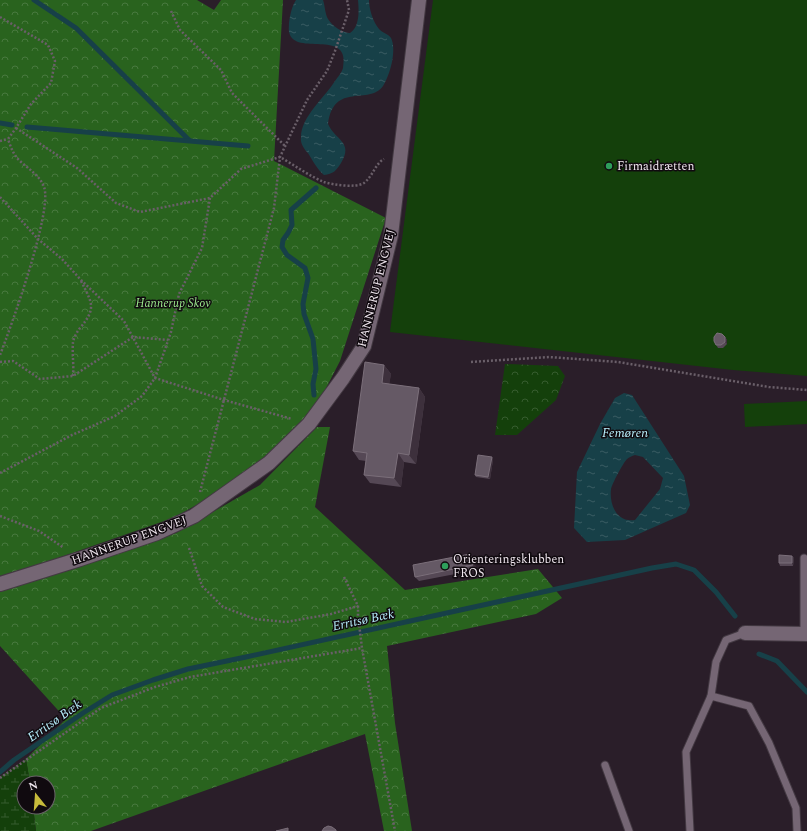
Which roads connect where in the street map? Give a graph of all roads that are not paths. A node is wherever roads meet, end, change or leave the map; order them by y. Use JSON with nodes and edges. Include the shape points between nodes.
{"nodes":[{"id":1,"x":419,"y":0,"type":"edge"},
{"id":2,"x":804,"y":558,"type":"dead end"},
{"id":3,"x":0,"y":584,"type":"edge"},
{"id":4,"x":745,"y":633,"type":"joint"},
{"id":5,"x":805,"y":634,"type":"edge"},
{"id":6,"x":711,"y":696,"type":"junction"},
{"id":7,"x":605,"y":765,"type":"dead end"},
{"id":8,"x":629,"y":831,"type":"edge"},
{"id":9,"x":690,"y":831,"type":"edge"},
{"id":10,"x":797,"y":831,"type":"edge"}],
"edges":[{"from":1,"to":3,"type":"street","name":"HANNERUP ENGVEJ","via":[[391,235],[364,346],[343,378],[308,424],[269,463],[194,516],[157,533]]},
{"from":2,"to":5,"type":"lane"},
{"from":4,"to":5,"type":"street"},
{"from":4,"to":6,"type":"lane","via":[[726,640],[716,662]]},
{"from":6,"to":9,"type":"lane","via":[[686,752]]},
{"from":6,"to":10,"type":"lane","via":[[749,706],[769,743],[796,808]]},
{"from":7,"to":8,"type":"lane"}]}
